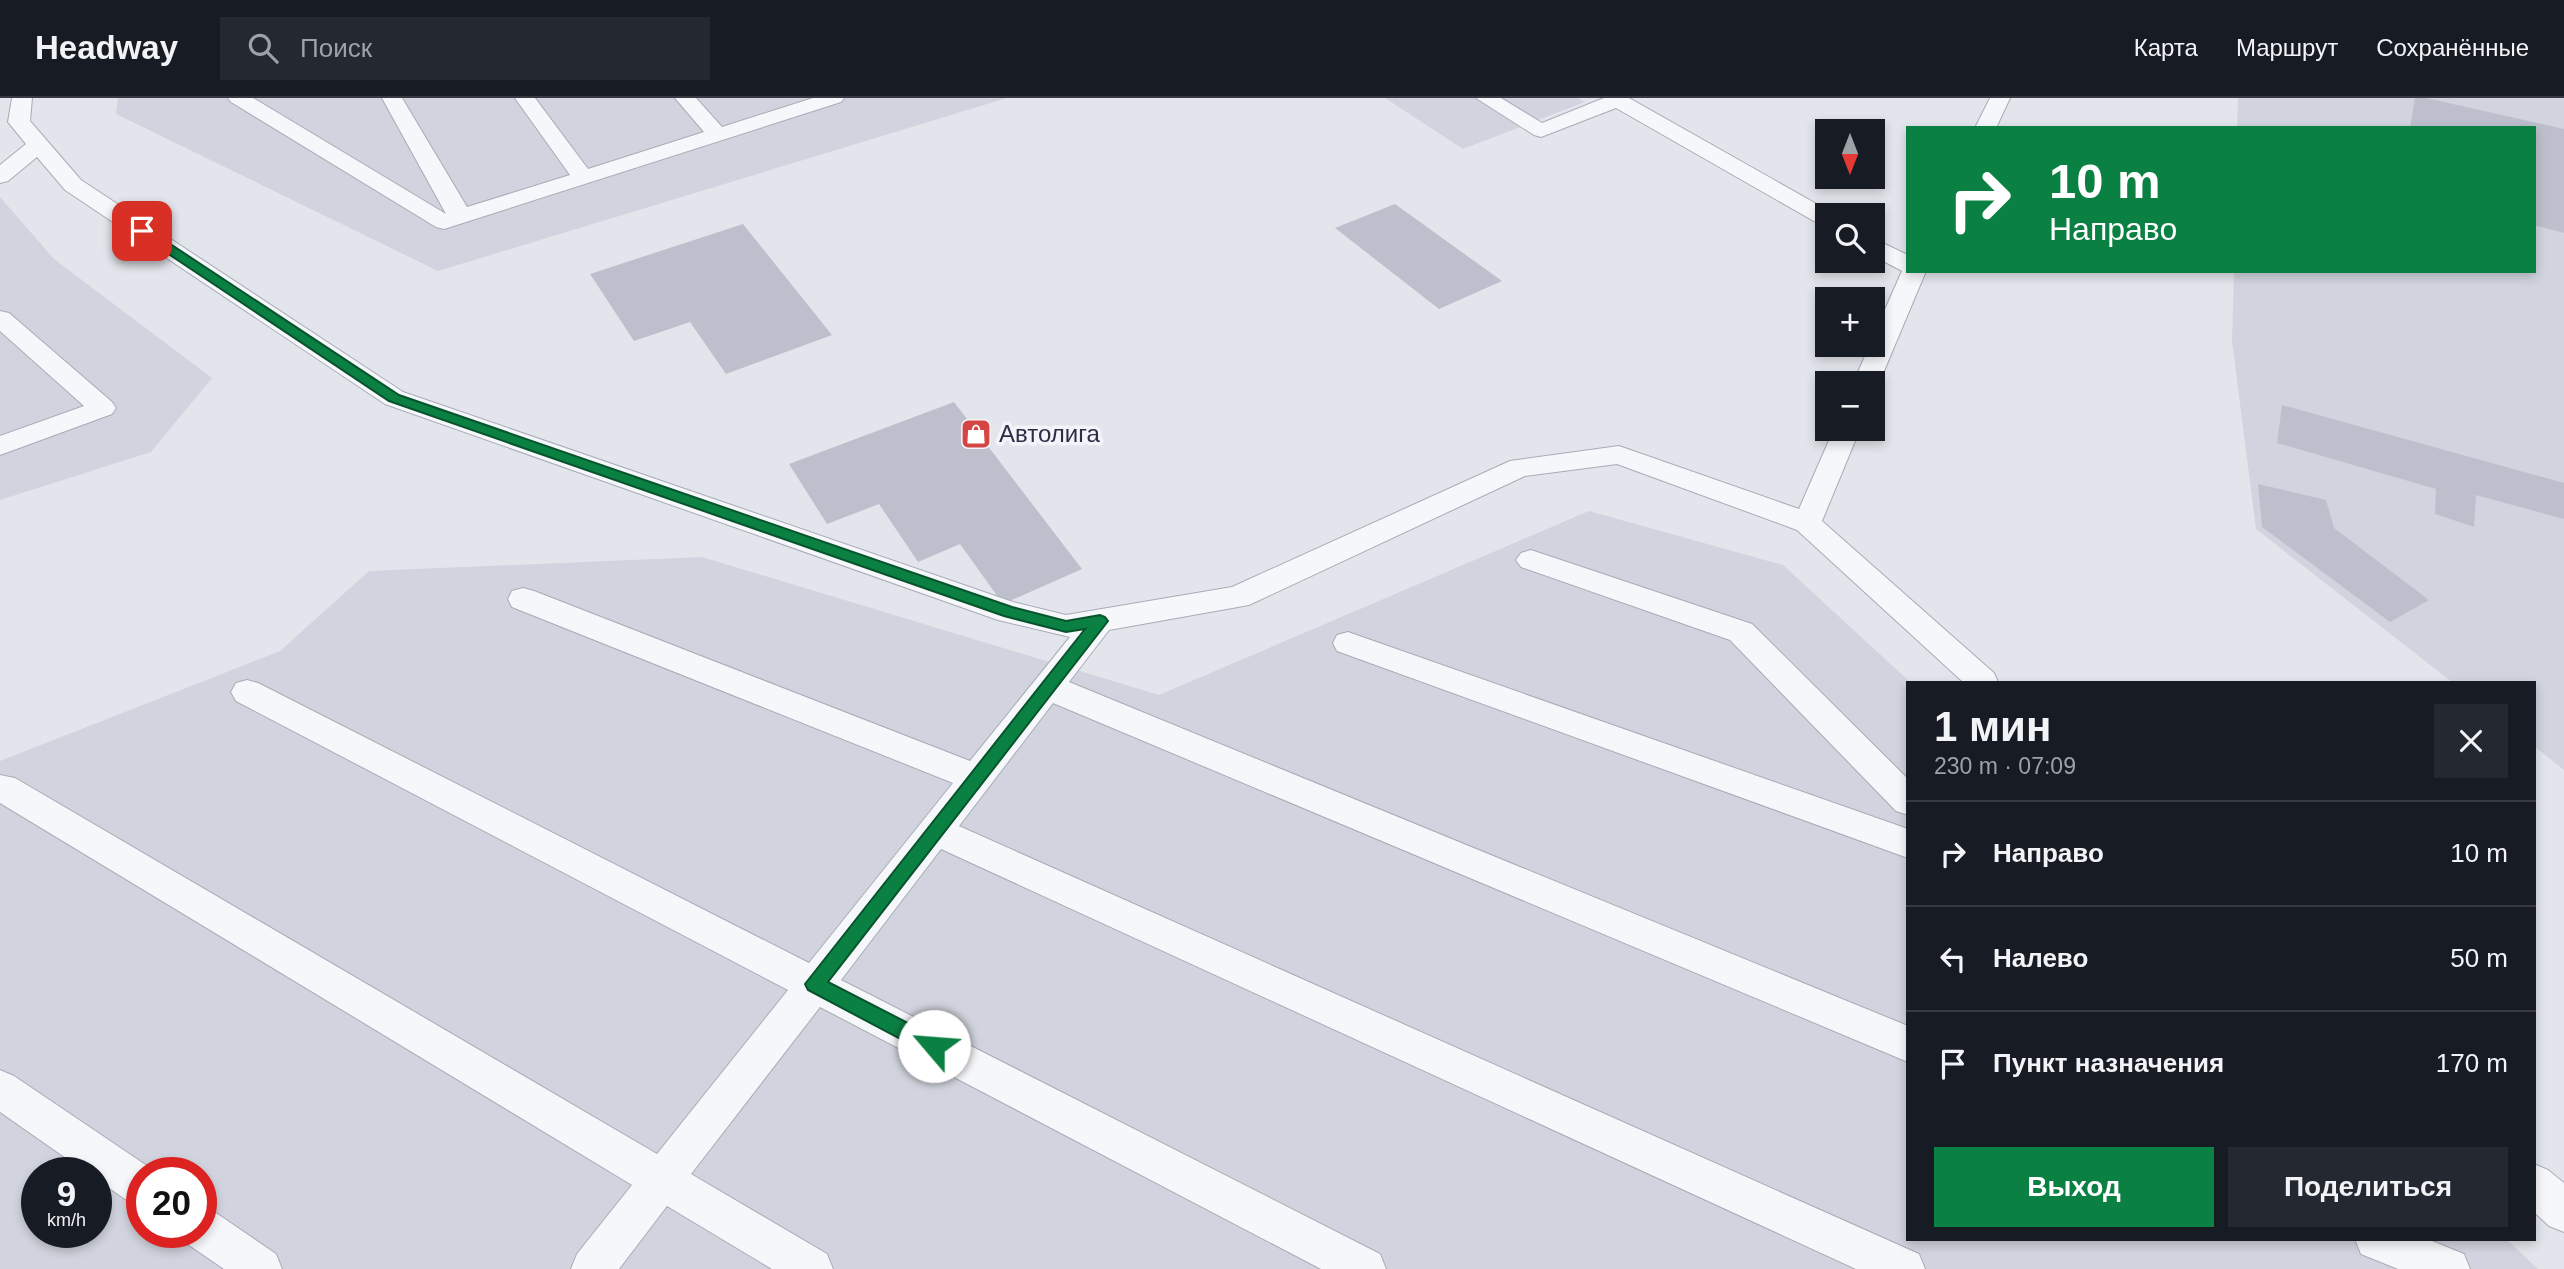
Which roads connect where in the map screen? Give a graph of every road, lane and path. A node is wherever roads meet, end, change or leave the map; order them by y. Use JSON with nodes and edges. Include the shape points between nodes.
{"nodes":[{"id":1,"x":22,"y":98,"type":"edge"},
{"id":2,"x":238,"y":98,"type":"edge"},
{"id":3,"x":393,"y":98,"type":"edge"},
{"id":4,"x":524,"y":98,"type":"edge"},
{"id":5,"x":685,"y":98,"type":"edge"},
{"id":6,"x":834,"y":98,"type":"edge"},
{"id":7,"x":1486,"y":98,"type":"edge"},
{"id":8,"x":2000,"y":98,"type":"edge"},
{"id":9,"x":1616,"y":99,"type":"edge"},
{"id":10,"x":1986,"y":126,"type":"edge"},
{"id":11,"x":718,"y":135,"type":"junction"},
{"id":12,"x":38,"y":145,"type":"junction"},
{"id":13,"x":0,"y":176,"type":"edge"},
{"id":14,"x":583,"y":178,"type":"junction"},
{"id":15,"x":1815,"y":212,"type":"edge"},
{"id":16,"x":461,"y":216,"type":"junction"},
{"id":17,"x":1885,"y":252,"type":"edge"},
{"id":18,"x":1906,"y":264,"type":"edge"},
{"id":19,"x":1913,"y":273,"type":"edge"},
{"id":20,"x":0,"y":318,"type":"edge"},
{"id":21,"x":1872,"y":371,"type":"edge"},
{"id":22,"x":1842,"y":441,"type":"edge"},
{"id":23,"x":0,"y":446,"type":"edge"},
{"id":24,"x":1807,"y":523,"type":"junction"},
{"id":25,"x":1531,"y":560,"type":"dead end"},
{"id":26,"x":523,"y":599,"type":"dead end"},
{"id":27,"x":1100,"y":621,"type":"junction"},
{"id":28,"x":1348,"y":643,"type":"dead end"},
{"id":29,"x":1982,"y":681,"type":"edge"},
{"id":30,"x":1048,"y":687,"type":"junction"},
{"id":31,"x":247,"y":692,"type":"dead end"},
{"id":32,"x":976,"y":778,"type":"junction"},
{"id":33,"x":3,"y":788,"type":"dead end"},
{"id":34,"x":1906,"y":799,"type":"edge"},
{"id":35,"x":935,"y":831,"type":"junction"},
{"id":36,"x":1906,"y":843,"type":"edge"},
{"id":37,"x":814,"y":984,"type":"junction"},
{"id":38,"x":1906,"y":1043,"type":"edge"},
{"id":39,"x":0,"y":1089,"type":"edge"},
{"id":40,"x":126,"y":1175,"type":"edge"},
{"id":41,"x":662,"y":1180,"type":"junction"},
{"id":42,"x":2536,"y":1186,"type":"edge"},
{"id":43,"x":2564,"y":1211,"type":"edge"},
{"id":44,"x":217,"y":1239,"type":"edge"},
{"id":45,"x":2381,"y":1241,"type":"edge"},
{"id":46,"x":261,"y":1269,"type":"edge"},
{"id":47,"x":592,"y":1269,"type":"edge"},
{"id":48,"x":812,"y":1269,"type":"edge"},
{"id":49,"x":1365,"y":1269,"type":"edge"},
{"id":50,"x":1904,"y":1269,"type":"edge"},
{"id":51,"x":2449,"y":1269,"type":"edge"}],
"edges":[{"from":1,"to":12,"type":"lane","via":[[19,122]]},
{"from":2,"to":16,"type":"lane","via":[[444,222]]},
{"from":3,"to":16,"type":"lane"},
{"from":4,"to":14,"type":"lane"},
{"from":5,"to":11,"type":"lane"},
{"from":6,"to":11,"type":"lane"},
{"from":7,"to":9,"type":"lane","via":[[1541,131]]},
{"from":8,"to":10,"type":"lane"},
{"from":9,"to":15,"type":"lane"},
{"from":11,"to":14,"type":"lane"},
{"from":12,"to":13,"type":"lane"},
{"from":12,"to":27,"type":"lane","via":[[73,185],[394,398],[1009,612],[1066,626]]},
{"from":14,"to":16,"type":"lane"},
{"from":17,"to":18,"type":"lane"},
{"from":19,"to":21,"type":"lane"},
{"from":20,"to":23,"type":"lane","via":[[103,408]]},
{"from":22,"to":24,"type":"lane"},
{"from":24,"to":27,"type":"lane","via":[[1619,455],[1520,467],[1238,597]]},
{"from":24,"to":29,"type":"lane"},
{"from":25,"to":34,"type":"lane","via":[[1741,632]]},
{"from":26,"to":32,"type":"lane"},
{"from":27,"to":30,"type":"lane"},
{"from":28,"to":36,"type":"lane"},
{"from":30,"to":32,"type":"lane"},
{"from":30,"to":38,"type":"lane"},
{"from":31,"to":37,"type":"lane"},
{"from":32,"to":35,"type":"lane"},
{"from":33,"to":41,"type":"lane"},
{"from":35,"to":37,"type":"lane"},
{"from":35,"to":50,"type":"lane"},
{"from":37,"to":41,"type":"lane"},
{"from":37,"to":49,"type":"lane"},
{"from":39,"to":40,"type":"lane"},
{"from":41,"to":47,"type":"lane"},
{"from":41,"to":48,"type":"lane"},
{"from":42,"to":43,"type":"lane"},
{"from":44,"to":46,"type":"lane"},
{"from":45,"to":51,"type":"lane"}]}
